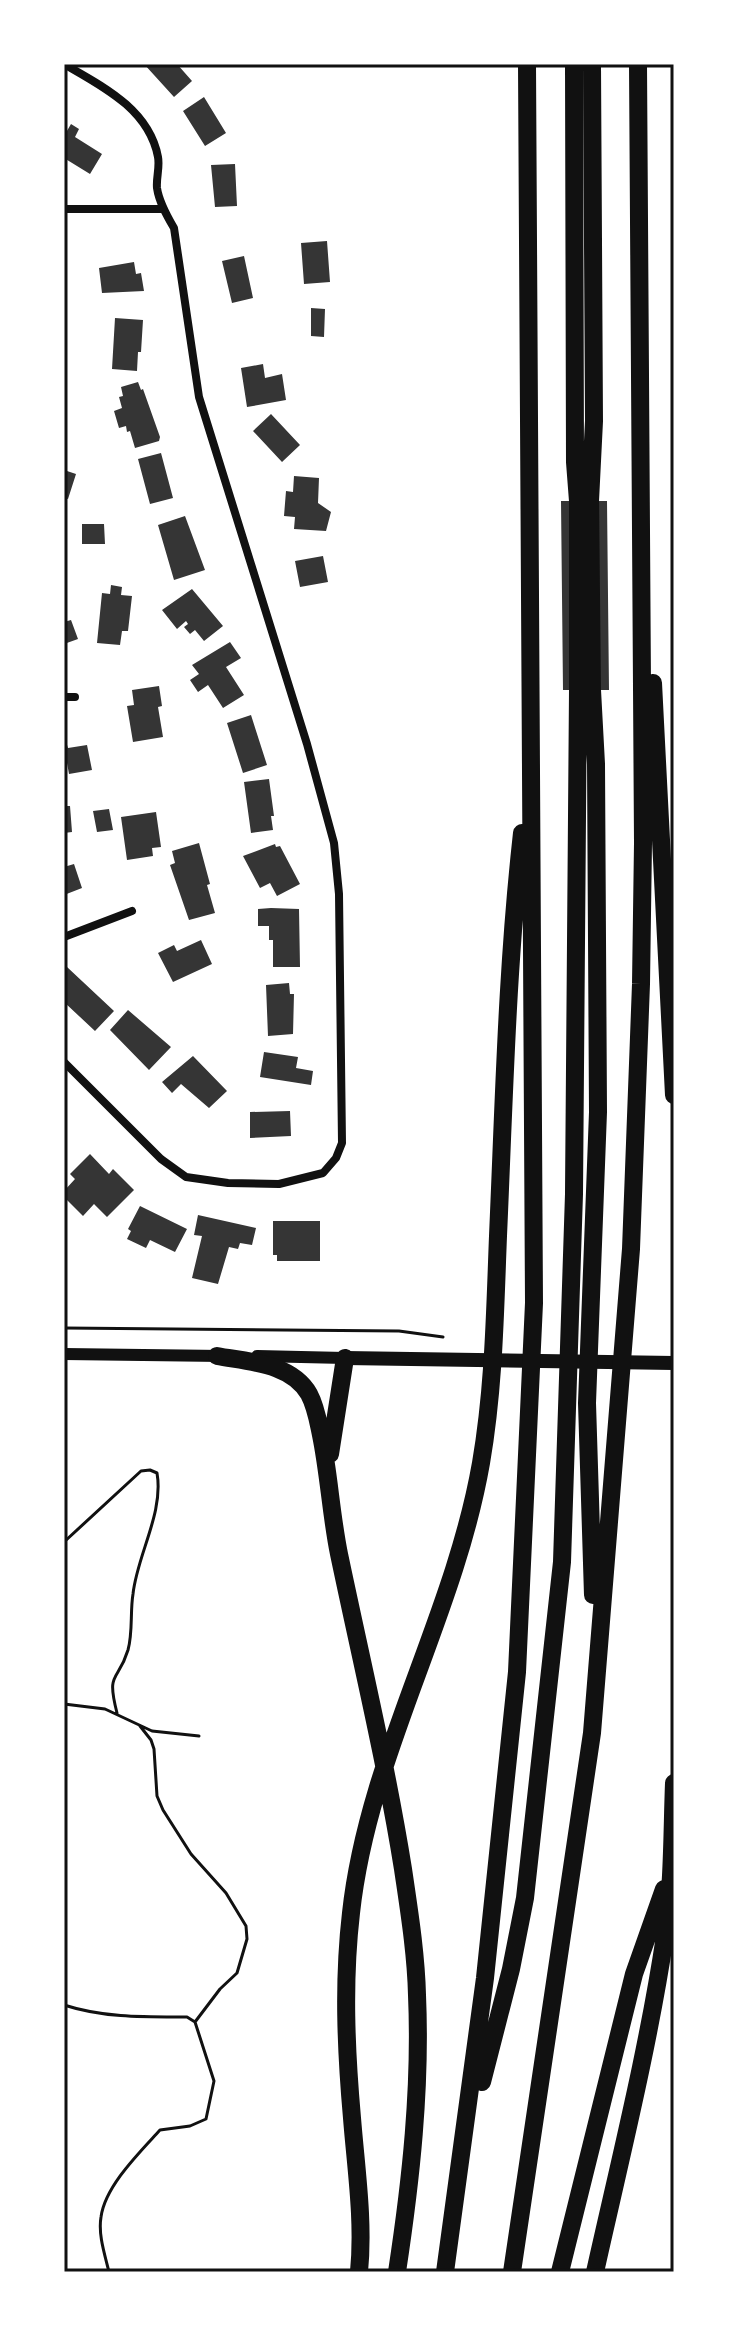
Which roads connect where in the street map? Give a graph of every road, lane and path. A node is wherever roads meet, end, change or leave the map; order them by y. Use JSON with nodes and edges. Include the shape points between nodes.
{"nodes":[{"id":1,"x":64,"y":64,"type":"edge"},
{"id":2,"x":527,"y":64,"type":"edge"},
{"id":3,"x":574,"y":64,"type":"edge"},
{"id":4,"x":592,"y":64,"type":"edge"},
{"id":5,"x":638,"y":64,"type":"edge"},
{"id":6,"x":64,"y":209,"type":"edge"},
{"id":7,"x":163,"y":209,"type":"junction"},
{"id":8,"x":640,"y":416,"type":"junction"},
{"id":9,"x":64,"y":697,"type":"edge"},
{"id":10,"x":75,"y":697,"type":"dead end"},
{"id":11,"x":531,"y":743,"type":"junction"},
{"id":12,"x":132,"y":911,"type":"dead end"},
{"id":13,"x":64,"y":937,"type":"edge"},
{"id":14,"x":64,"y":1062,"type":"edge"},
{"id":15,"x":674,"y":1095,"type":"edge"},
{"id":16,"x":64,"y":1328,"type":"edge"},
{"id":17,"x":443,"y":1337,"type":"dead end"},
{"id":18,"x":64,"y":1354,"type":"edge"},
{"id":19,"x":217,"y":1356,"type":"junction"},
{"id":20,"x":345,"y":1358,"type":"junction"},
{"id":21,"x":674,"y":1363,"type":"edge"},
{"id":22,"x":328,"y":1470,"type":"junction"},
{"id":23,"x":64,"y":1542,"type":"edge"},
{"id":24,"x":596,"y":1686,"type":"junction"},
{"id":25,"x":64,"y":1704,"type":"edge"},
{"id":26,"x":117,"y":1713,"type":"junction"},
{"id":27,"x":140,"y":1726,"type":"junction"},
{"id":28,"x":199,"y":1736,"type":"dead end"},
{"id":29,"x":674,"y":1783,"type":"edge"},
{"id":30,"x":674,"y":1867,"type":"edge"},
{"id":31,"x":64,"y":2005,"type":"edge"},
{"id":32,"x":195,"y":2022,"type":"junction"},
{"id":33,"x":463,"y":2155,"type":"junction"},
{"id":34,"x":109,"y":2272,"type":"edge"},
{"id":35,"x":359,"y":2272,"type":"edge"},
{"id":36,"x":397,"y":2272,"type":"edge"},
{"id":37,"x":445,"y":2272,"type":"edge"},
{"id":38,"x":512,"y":2272,"type":"edge"},
{"id":39,"x":560,"y":2272,"type":"edge"},
{"id":40,"x":595,"y":2272,"type":"edge"}],
"edges":[{"from":1,"to":7,"type":"street","via":[[117,95],[143,125],[158,158]]},
{"from":2,"to":11,"type":"highway"},
{"from":3,"to":33,"type":"highway","via":[[574,1194],[562,1562],[520,1934]]},
{"from":4,"to":24,"type":"highway","via":[[590,516],[598,1112],[587,1403]]},
{"from":5,"to":8,"type":"highway"},
{"from":6,"to":7,"type":"street"},
{"from":7,"to":14,"type":"street","via":[[174,228],[199,397],[334,843],[342,1143],[323,1173],[279,1184],[186,1177],[161,1159]]},
{"from":8,"to":15,"type":"highway"},
{"from":8,"to":24,"type":"highway","via":[[643,859],[636,1149]]},
{"from":9,"to":10,"type":"street"},
{"from":11,"to":33,"type":"highway","via":[[534,1303],[517,1672]]},
{"from":11,"to":35,"type":"highway","via":[[512,922],[486,1430],[463,1544],[379,1780],[351,1911],[346,2050],[359,2187]]},
{"from":12,"to":13,"type":"street"},
{"from":16,"to":17,"type":"path","via":[[399,1331]]},
{"from":18,"to":19,"type":"street"},
{"from":19,"to":20,"type":"street"},
{"from":19,"to":22,"type":"highway","via":[[273,1367],[301,1385],[316,1414]]},
{"from":20,"to":21,"type":"main road"},
{"from":20,"to":22,"type":"highway"},
{"from":22,"to":36,"type":"highway","via":[[338,1551],[390,1790],[417,1993],[419,2074]]},
{"from":23,"to":26,"type":"path","via":[[141,1471],[157,1473],[154,1512],[133,1592],[128,1649],[111,1680]]},
{"from":24,"to":38,"type":"highway"},
{"from":25,"to":26,"type":"path"},
{"from":26,"to":27,"type":"path"},
{"from":27,"to":28,"type":"path"},
{"from":27,"to":32,"type":"path","via":[[154,1749],[163,1810],[246,1926],[237,1973]]},
{"from":29,"to":40,"type":"highway","via":[[666,1933]]},
{"from":30,"to":39,"type":"highway","via":[[647,1932]]},
{"from":31,"to":32,"type":"path","via":[[88,2013],[187,2017]]},
{"from":32,"to":34,"type":"path","via":[[214,2081],[206,2119],[160,2130],[129,2164],[101,2215]]},
{"from":33,"to":37,"type":"highway"}]}
